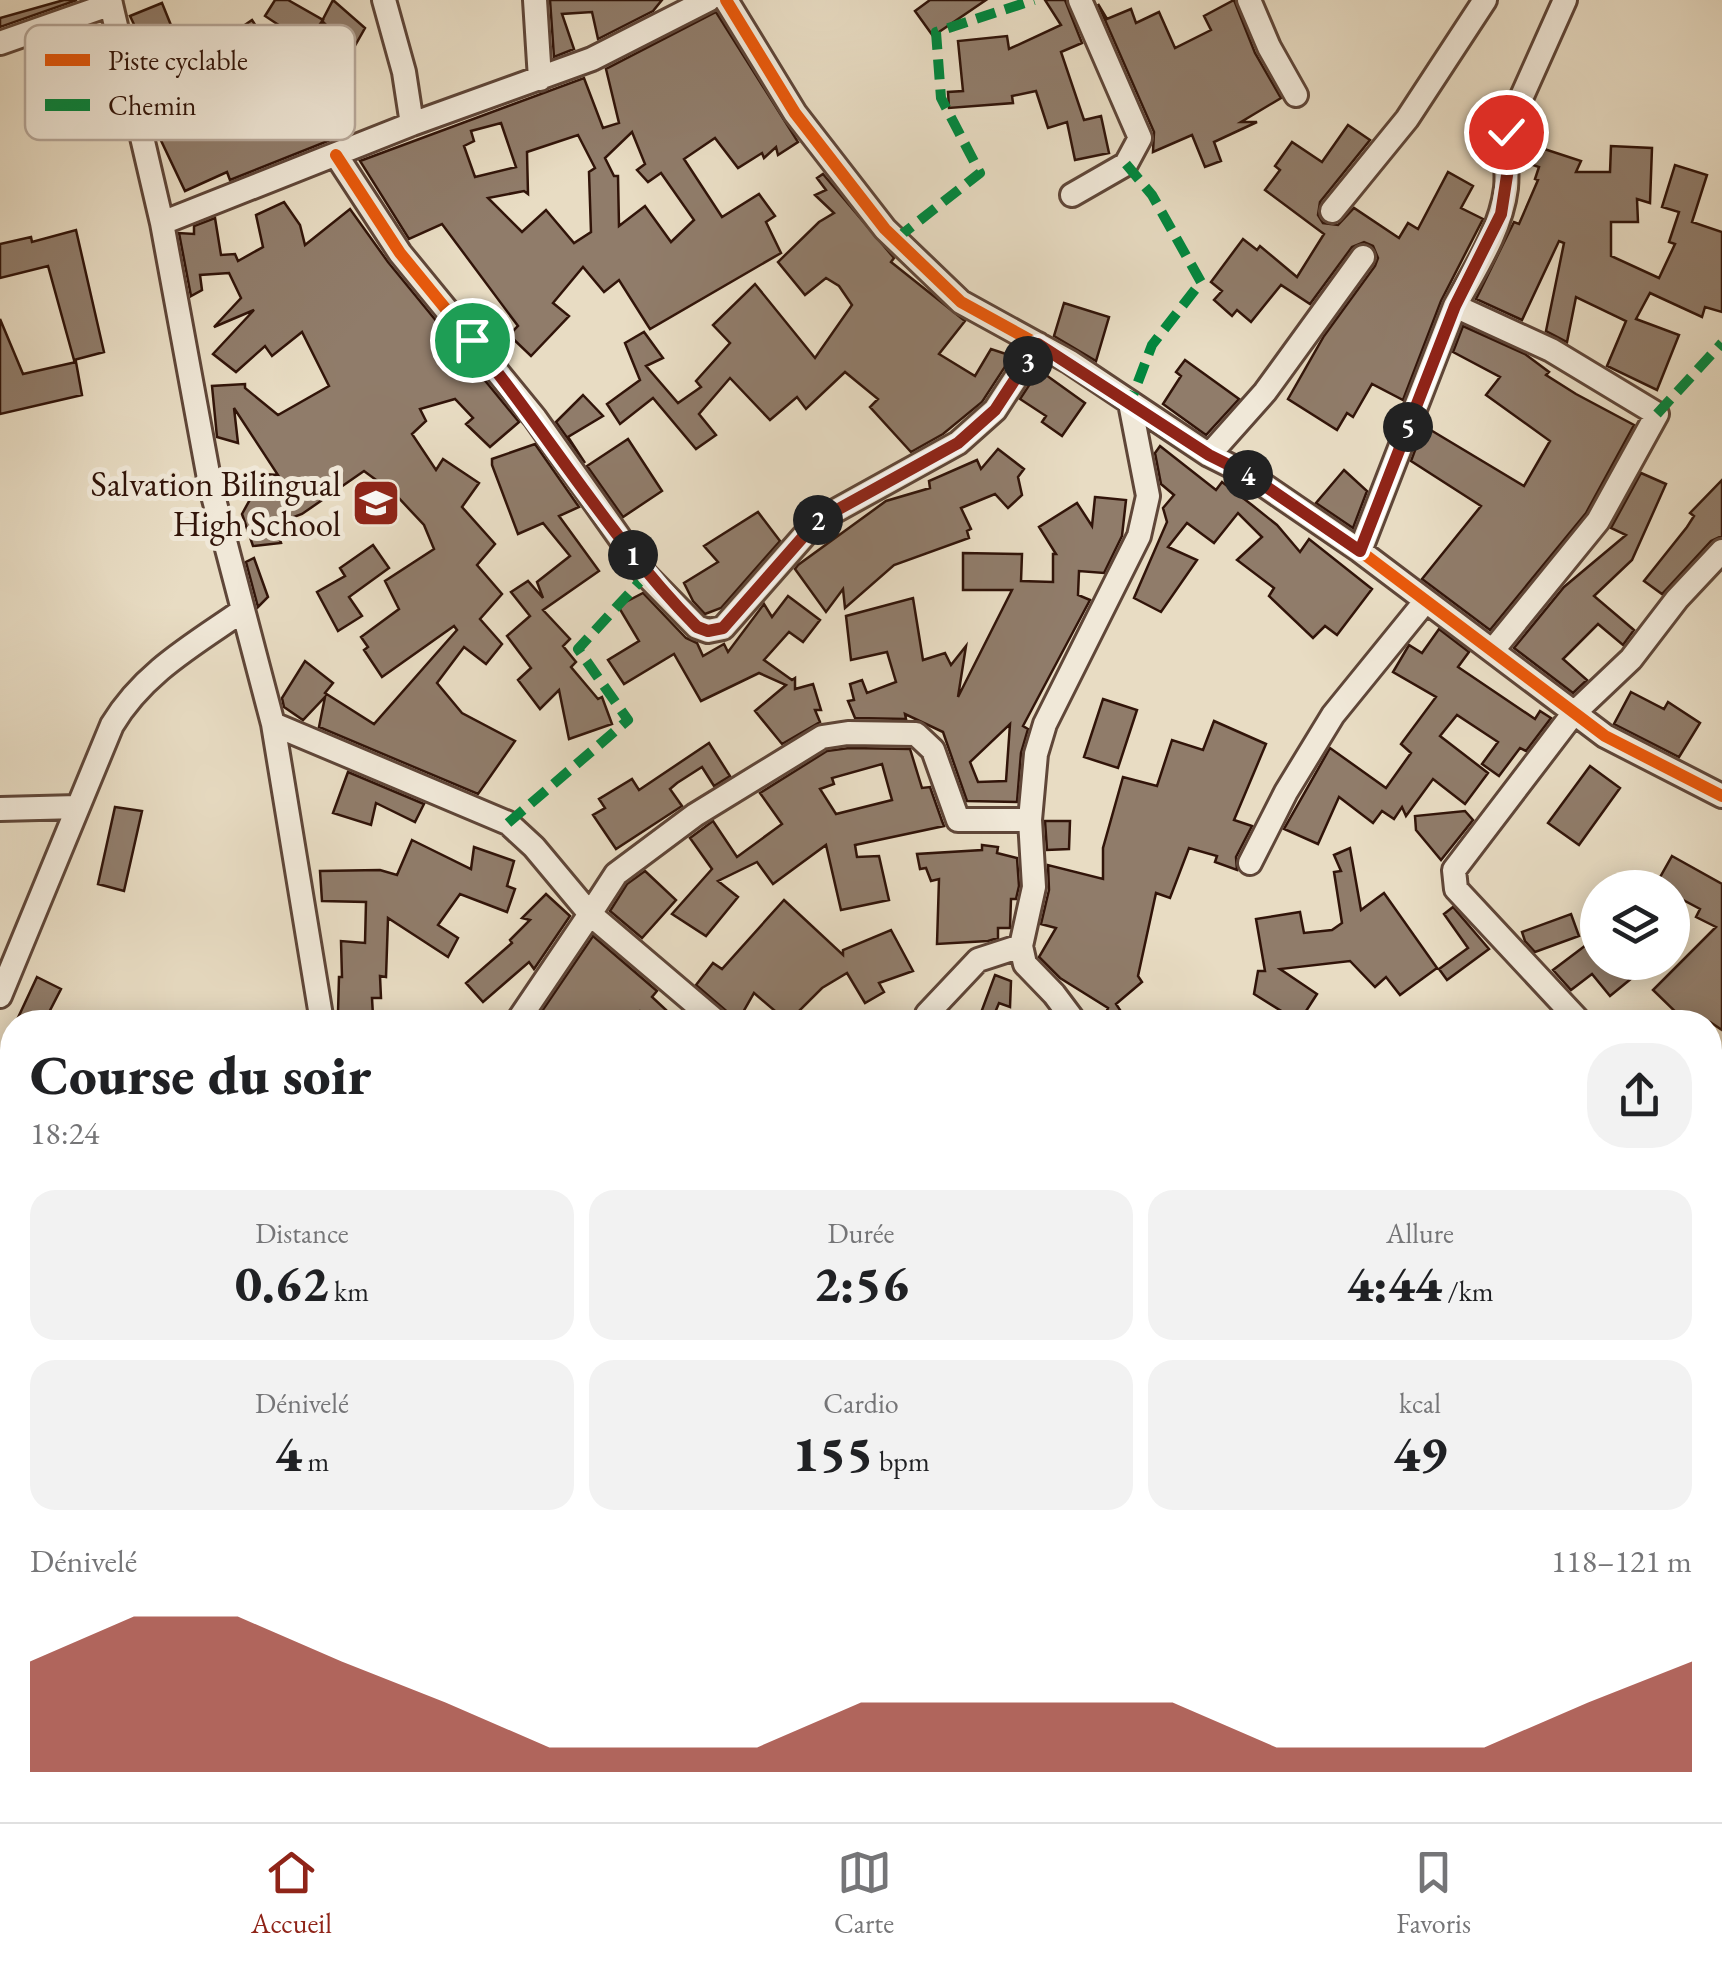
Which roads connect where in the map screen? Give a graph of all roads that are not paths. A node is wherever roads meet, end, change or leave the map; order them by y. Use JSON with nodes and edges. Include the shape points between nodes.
{"nodes":[{"id":1,"x":384,"y":0,"type":"edge"},
{"id":2,"x":534,"y":0,"type":"edge"},
{"id":3,"x":708,"y":0,"type":"edge"},
{"id":4,"x":726,"y":0,"type":"edge"},
{"id":5,"x":1080,"y":0,"type":"edge"},
{"id":6,"x":1249,"y":0,"type":"edge"},
{"id":7,"x":1486,"y":0,"type":"edge"},
{"id":8,"x":1565,"y":0,"type":"edge"},
{"id":9,"x":111,"y":2,"type":"edge"},
{"id":10,"x":49,"y":25,"type":"edge"},
{"id":11,"x":25,"y":34,"type":"edge"},
{"id":12,"x":0,"y":43,"type":"edge"},
{"id":13,"x":540,"y":78,"type":"junction"},
{"id":14,"x":1296,"y":95,"type":"dead end"},
{"id":15,"x":412,"y":124,"type":"junction"},
{"id":16,"x":143,"y":140,"type":"edge"},
{"id":17,"x":336,"y":156,"type":"junction"},
{"id":18,"x":1072,"y":195,"type":"dead end"},
{"id":19,"x":1332,"y":210,"type":"dead end"},
{"id":20,"x":162,"y":223,"type":"junction"},
{"id":21,"x":1362,"y":257,"type":"dead end"},
{"id":22,"x":1455,"y":306,"type":"junction"},
{"id":23,"x":1038,"y":344,"type":"junction"},
{"id":24,"x":1130,"y":403,"type":"junction"},
{"id":25,"x":1209,"y":455,"type":"junction"},
{"id":26,"x":1360,"y":551,"type":"junction"},
{"id":27,"x":1722,"y":551,"type":"edge"},
{"id":28,"x":1424,"y":603,"type":"junction"},
{"id":29,"x":242,"y":611,"type":"junction"},
{"id":30,"x":1493,"y":650,"type":"junction"},
{"id":31,"x":1573,"y":714,"type":"junction"},
{"id":32,"x":273,"y":724,"type":"junction"},
{"id":33,"x":1722,"y":796,"type":"edge"},
{"id":34,"x":78,"y":806,"type":"junction"},
{"id":35,"x":0,"y":809,"type":"edge"},
{"id":36,"x":1030,"y":820,"type":"junction"},
{"id":37,"x":1250,"y":863,"type":"dead end"},
{"id":38,"x":590,"y":914,"type":"junction"},
{"id":39,"x":1021,"y":946,"type":"junction"},
{"id":40,"x":0,"y":996,"type":"edge"},
{"id":41,"x":320,"y":1010,"type":"edge"},
{"id":42,"x":525,"y":1010,"type":"edge"},
{"id":43,"x":703,"y":1010,"type":"edge"},
{"id":44,"x":931,"y":1010,"type":"edge"},
{"id":45,"x":1065,"y":1010,"type":"edge"},
{"id":46,"x":1569,"y":1010,"type":"edge"}],
"edges":[{"from":1,"to":15,"type":"street"},
{"from":2,"to":13,"type":"street"},
{"from":3,"to":13,"type":"street","via":[[630,42]]},
{"from":4,"to":23,"type":"street","via":[[795,113],[885,229],[962,302]]},
{"from":5,"to":18,"type":"street","via":[[1140,138],[1126,164]]},
{"from":6,"to":14,"type":"street"},
{"from":7,"to":19,"type":"street","via":[[1408,118]]},
{"from":8,"to":22,"type":"street","via":[[1506,132],[1501,214]]},
{"from":9,"to":10,"type":"street"},
{"from":11,"to":12,"type":"street"},
{"from":13,"to":15,"type":"street"},
{"from":15,"to":17,"type":"street"},
{"from":16,"to":20,"type":"street"},
{"from":17,"to":20,"type":"street"},
{"from":17,"to":23,"type":"street","via":[[400,253],[535,418],[646,575],[708,631],[723,628],[817,521],[958,443],[995,410]]},
{"from":20,"to":29,"type":"street","via":[[210,484]]},
{"from":21,"to":25,"type":"street","via":[[1265,392]]},
{"from":22,"to":26,"type":"street"},
{"from":22,"to":30,"type":"street","via":[[1550,350],[1657,414],[1598,521]]},
{"from":23,"to":24,"type":"street"},
{"from":24,"to":25,"type":"street"},
{"from":24,"to":36,"type":"street","via":[[1148,496],[1139,536],[1045,724]]},
{"from":25,"to":26,"type":"street"},
{"from":26,"to":28,"type":"street"},
{"from":27,"to":31,"type":"street","via":[[1631,659]]},
{"from":28,"to":30,"type":"street"},
{"from":28,"to":37,"type":"street","via":[[1333,715]]},
{"from":29,"to":32,"type":"street"},
{"from":29,"to":34,"type":"street","via":[[150,675],[126,701]]},
{"from":30,"to":31,"type":"street"},
{"from":31,"to":33,"type":"street"},
{"from":31,"to":46,"type":"street","via":[[1452,879]]},
{"from":32,"to":38,"type":"street","via":[[508,823]]},
{"from":32,"to":41,"type":"street"},
{"from":34,"to":35,"type":"street"},
{"from":34,"to":40,"type":"street"},
{"from":36,"to":38,"type":"street","via":[[958,820],[934,750],[916,734],[822,738],[695,815],[616,874]]},
{"from":36,"to":39,"type":"street","via":[[1034,887]]},
{"from":38,"to":42,"type":"street"},
{"from":38,"to":43,"type":"street"},
{"from":39,"to":44,"type":"street","via":[[978,960]]},
{"from":39,"to":45,"type":"street","via":[[1026,964]]}]}
